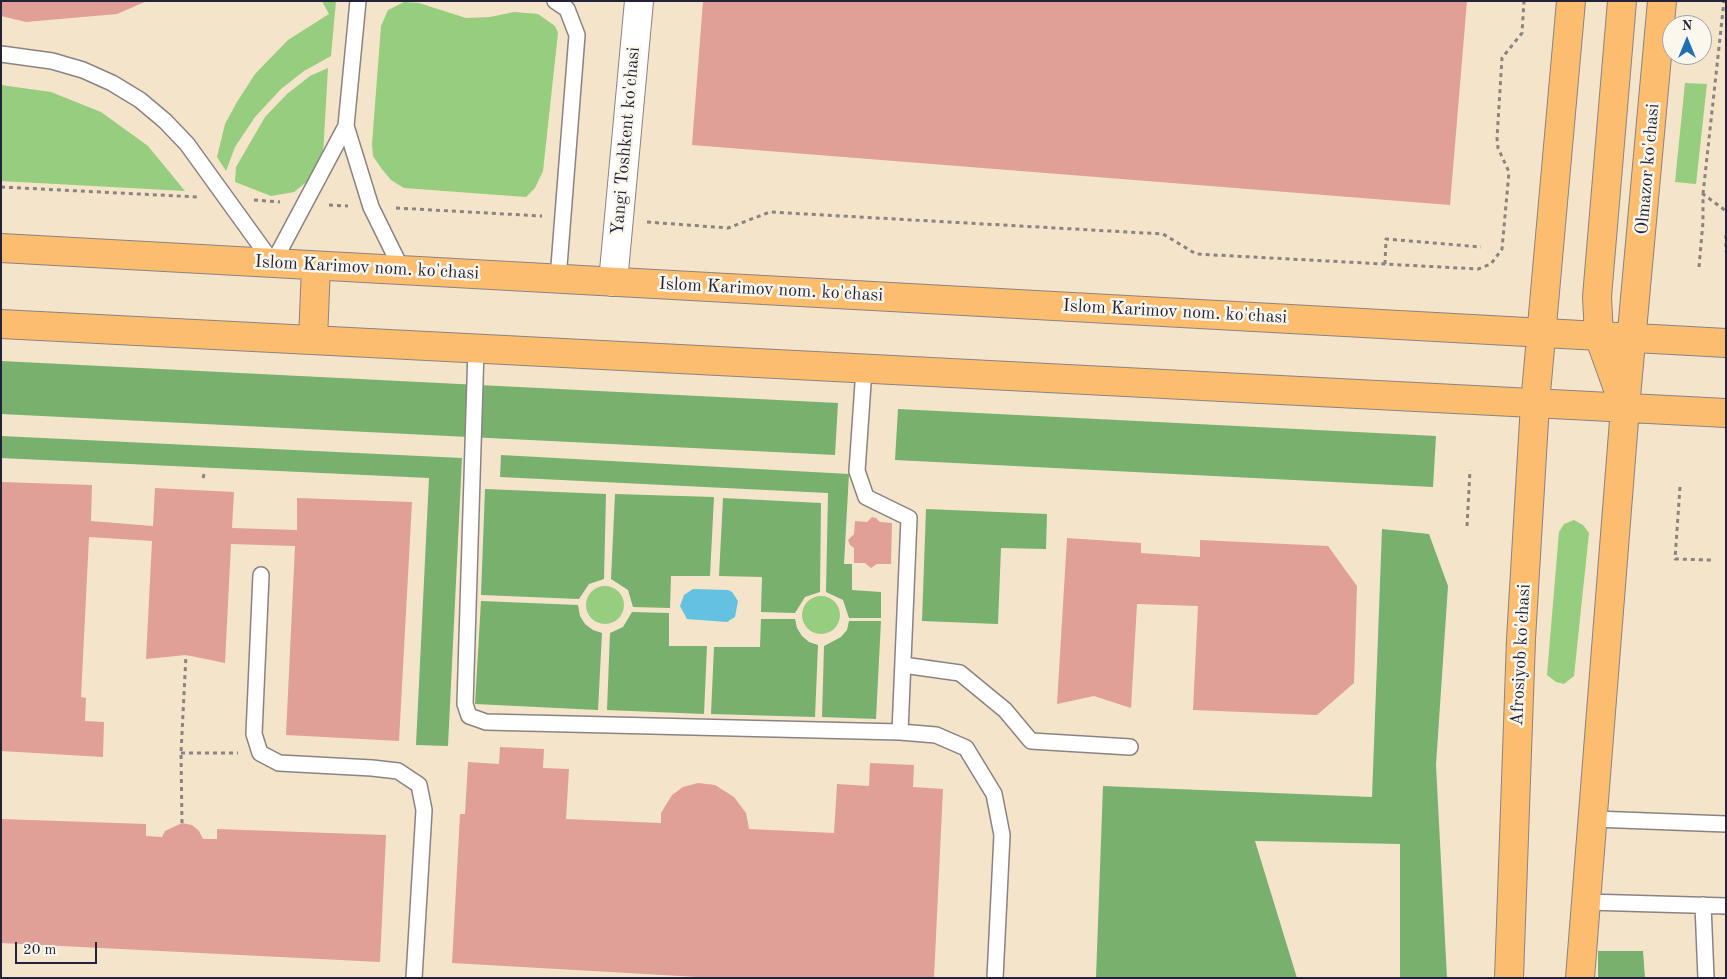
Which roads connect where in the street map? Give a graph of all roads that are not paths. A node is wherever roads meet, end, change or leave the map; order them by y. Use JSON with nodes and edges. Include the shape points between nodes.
{"nodes":[{"id":1,"x":358,"y":1,"type":"edge"},
{"id":2,"x":555,"y":1,"type":"edge"},
{"id":3,"x":639,"y":1,"type":"edge"},
{"id":4,"x":1571,"y":1,"type":"edge"},
{"id":5,"x":1622,"y":1,"type":"edge"},
{"id":6,"x":1662,"y":1,"type":"edge"},
{"id":7,"x":1,"y":54,"type":"edge"},
{"id":8,"x":346,"y":126,"type":"junction"},
{"id":9,"x":1,"y":248,"type":"edge"},
{"id":10,"x":273,"y":263,"type":"junction"},
{"id":11,"x":316,"y":266,"type":"junction"},
{"id":12,"x":402,"y":270,"type":"junction"},
{"id":13,"x":558,"y":279,"type":"junction"},
{"id":14,"x":613,"y":282,"type":"junction"},
{"id":15,"x":1,"y":324,"type":"edge"},
{"id":16,"x":1541,"y":332,"type":"junction"},
{"id":17,"x":1599,"y":336,"type":"junction"},
{"id":18,"x":1632,"y":338,"type":"junction"},
{"id":19,"x":313,"y":340,"type":"junction"},
{"id":20,"x":1726,"y":343,"type":"edge"},
{"id":21,"x":476,"y":349,"type":"junction"},
{"id":22,"x":864,"y":369,"type":"junction"},
{"id":23,"x":1535,"y":404,"type":"junction"},
{"id":24,"x":1625,"y":408,"type":"junction"},
{"id":25,"x":1726,"y":413,"type":"edge"},
{"id":26,"x":261,"y":575,"type":"dead end"},
{"id":27,"x":903,"y":665,"type":"junction"},
{"id":28,"x":900,"y":732,"type":"junction"},
{"id":29,"x":1130,"y":748,"type":"dead end"},
{"id":30,"x":1594,"y":818,"type":"junction"},
{"id":31,"x":1726,"y":824,"type":"edge"},
{"id":32,"x":1587,"y":902,"type":"junction"},
{"id":33,"x":1704,"y":905,"type":"junction"},
{"id":34,"x":1726,"y":906,"type":"edge"},
{"id":35,"x":414,"y":978,"type":"edge"},
{"id":36,"x":995,"y":978,"type":"edge"},
{"id":37,"x":1509,"y":978,"type":"edge"},
{"id":38,"x":1580,"y":978,"type":"edge"},
{"id":39,"x":1706,"y":978,"type":"edge"}],
"edges":[{"from":1,"to":8,"type":"lane"},
{"from":2,"to":13,"type":"lane","via":[[567,9],[577,35]]},
{"from":3,"to":14,"type":"street","name":"Yangi Toshkent ko'chasi"},
{"from":4,"to":16,"type":"main road"},
{"from":5,"to":17,"type":"main road","via":[[1598,288]]},
{"from":6,"to":18,"type":"main road","name":"Olmazor ko'chasi"},
{"from":7,"to":10,"type":"lane","via":[[52,60],[83,70],[140,100],[187,144]]},
{"from":8,"to":10,"type":"lane"},
{"from":8,"to":12,"type":"lane","via":[[371,207]]},
{"from":9,"to":10,"type":"main road","name":"Islom Karimov nom. ko'chasi"},
{"from":10,"to":11,"type":"main road","name":"Islom Karimov nom. ko'chasi"},
{"from":11,"to":12,"type":"main road","name":"Islom Karimov nom. ko'chasi"},
{"from":11,"to":19,"type":"main road"},
{"from":12,"to":13,"type":"main road","name":"Islom Karimov nom. ko'chasi"},
{"from":13,"to":14,"type":"main road","name":"Islom Karimov nom. ko'chasi"},
{"from":14,"to":16,"type":"main road","name":"Islom Karimov nom. ko'chasi"},
{"from":15,"to":19,"type":"main road"},
{"from":16,"to":17,"type":"main road","name":"Islom Karimov nom. ko'chasi"},
{"from":16,"to":23,"type":"main road","name":"Afrosiyob ko'chasi"},
{"from":17,"to":18,"type":"main road","name":"Islom Karimov nom. ko'chasi"},
{"from":17,"to":24,"type":"main road"},
{"from":18,"to":20,"type":"main road"},
{"from":18,"to":24,"type":"main road"},
{"from":19,"to":21,"type":"main road"},
{"from":21,"to":22,"type":"main road"},
{"from":21,"to":28,"type":"lane","via":[[465,704],[469,716],[486,722]]},
{"from":22,"to":23,"type":"main road"},
{"from":22,"to":27,"type":"lane","via":[[857,471],[866,497],[909,518]]},
{"from":23,"to":24,"type":"main road"},
{"from":23,"to":37,"type":"main road","name":"Afrosiyob ko'chasi","via":[[1521,639]]},
{"from":24,"to":25,"type":"main road"},
{"from":24,"to":30,"type":"main road"},
{"from":26,"to":35,"type":"lane","via":[[254,734],[260,753],[279,763],[398,771],[419,785],[424,810]]},
{"from":27,"to":28,"type":"lane"},
{"from":27,"to":29,"type":"lane","via":[[960,673],[1005,710],[1031,741]]},
{"from":28,"to":36,"type":"lane","via":[[936,735],[966,748],[994,794],[1002,836]]},
{"from":30,"to":31,"type":"lane"},
{"from":30,"to":32,"type":"main road"},
{"from":32,"to":33,"type":"lane"},
{"from":32,"to":38,"type":"main road"},
{"from":33,"to":34,"type":"lane"},
{"from":33,"to":39,"type":"lane"}]}
